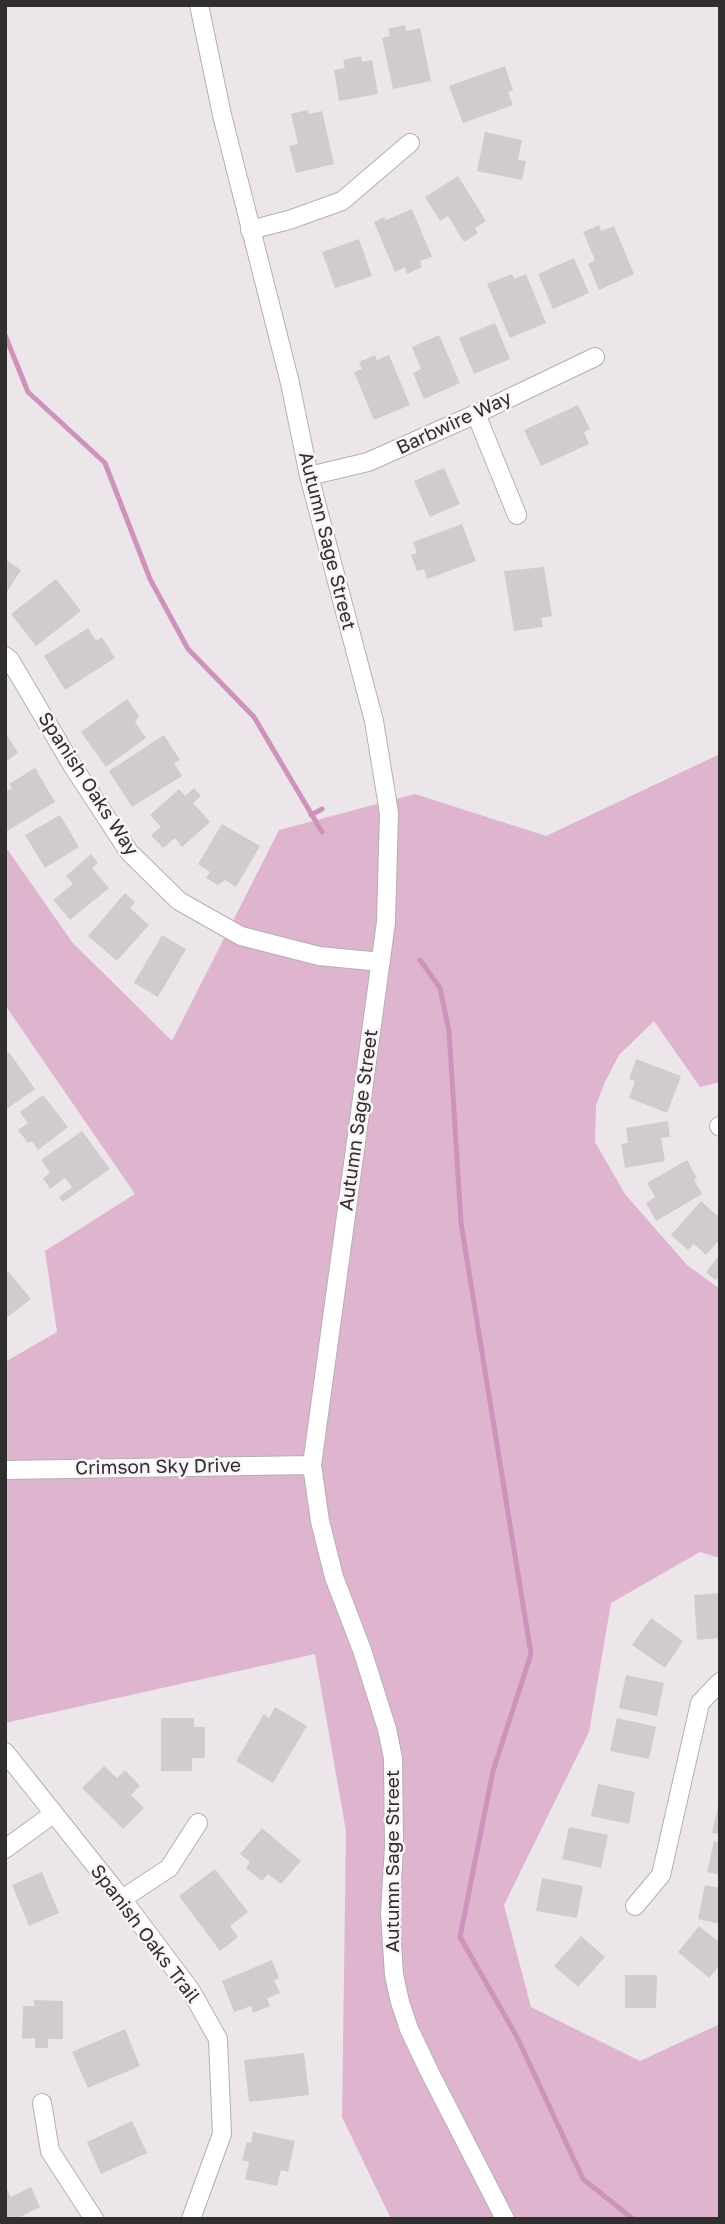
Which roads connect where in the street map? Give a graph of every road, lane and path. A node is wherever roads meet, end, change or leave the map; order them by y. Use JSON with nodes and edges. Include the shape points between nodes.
{"nodes":[{"id":1,"x":199,"y":5,"type":"edge"},
{"id":2,"x":410,"y":143,"type":"dead end"},
{"id":3,"x":250,"y":230,"type":"junction"},
{"id":4,"x":595,"y":356,"type":"dead end"},
{"id":5,"x":476,"y":414,"type":"junction"},
{"id":6,"x":309,"y":476,"type":"junction"},
{"id":7,"x":517,"y":515,"type":"dead end"},
{"id":8,"x":5,"y":656,"type":"edge"},
{"id":9,"x":381,"y":961,"type":"junction"},
{"id":10,"x":312,"y":1465,"type":"junction"},
{"id":11,"x":5,"y":1470,"type":"edge"},
{"id":12,"x":720,"y":1682,"type":"edge"},
{"id":13,"x":5,"y":1752,"type":"edge"},
{"id":14,"x":53,"y":1814,"type":"junction"},
{"id":15,"x":198,"y":1823,"type":"dead end"},
{"id":16,"x":5,"y":1849,"type":"edge"},
{"id":17,"x":122,"y":1899,"type":"junction"},
{"id":18,"x":635,"y":1906,"type":"dead end"},
{"id":19,"x":42,"y":2103,"type":"dead end"},
{"id":20,"x":94,"y":2219,"type":"edge"},
{"id":21,"x":191,"y":2219,"type":"edge"},
{"id":22,"x":505,"y":2219,"type":"edge"}],
"edges":[{"from":1,"to":3,"type":"street","name":"Autumn Sage Street"},
{"from":2,"to":3,"type":"street","via":[[342,201]]},
{"from":3,"to":6,"type":"street","name":"Autumn Sage Street"},
{"from":4,"to":5,"type":"street","name":"Barbwire Way"},
{"from":5,"to":6,"type":"street","name":"Barbwire Way","via":[[368,462]]},
{"from":5,"to":7,"type":"street"},
{"from":6,"to":9,"type":"street","name":"Autumn Sage Street","via":[[374,722],[389,813]]},
{"from":8,"to":9,"type":"street","name":"Spanish Oaks Way","via":[[129,852],[179,901],[241,936],[319,956]]},
{"from":9,"to":10,"type":"street","name":"Autumn Sage Street"},
{"from":10,"to":11,"type":"street","name":"Crimson Sky Drive"},
{"from":10,"to":22,"type":"street","name":"Autumn Sage Street","via":[[334,1577],[383,1716],[393,1758],[390,1913],[400,2002],[419,2051]]},
{"from":12,"to":18,"type":"street","via":[[700,1703],[662,1875]]},
{"from":13,"to":14,"type":"street","name":"Spanish Oaks Trail"},
{"from":14,"to":16,"type":"street"},
{"from":14,"to":17,"type":"street","name":"Spanish Oaks Trail"},
{"from":15,"to":17,"type":"street","via":[[169,1868]]},
{"from":17,"to":21,"type":"street","name":"Spanish Oaks Trail","via":[[191,1991],[218,2039],[222,2134]]},
{"from":19,"to":20,"type":"street","via":[[50,2151]]}]}
